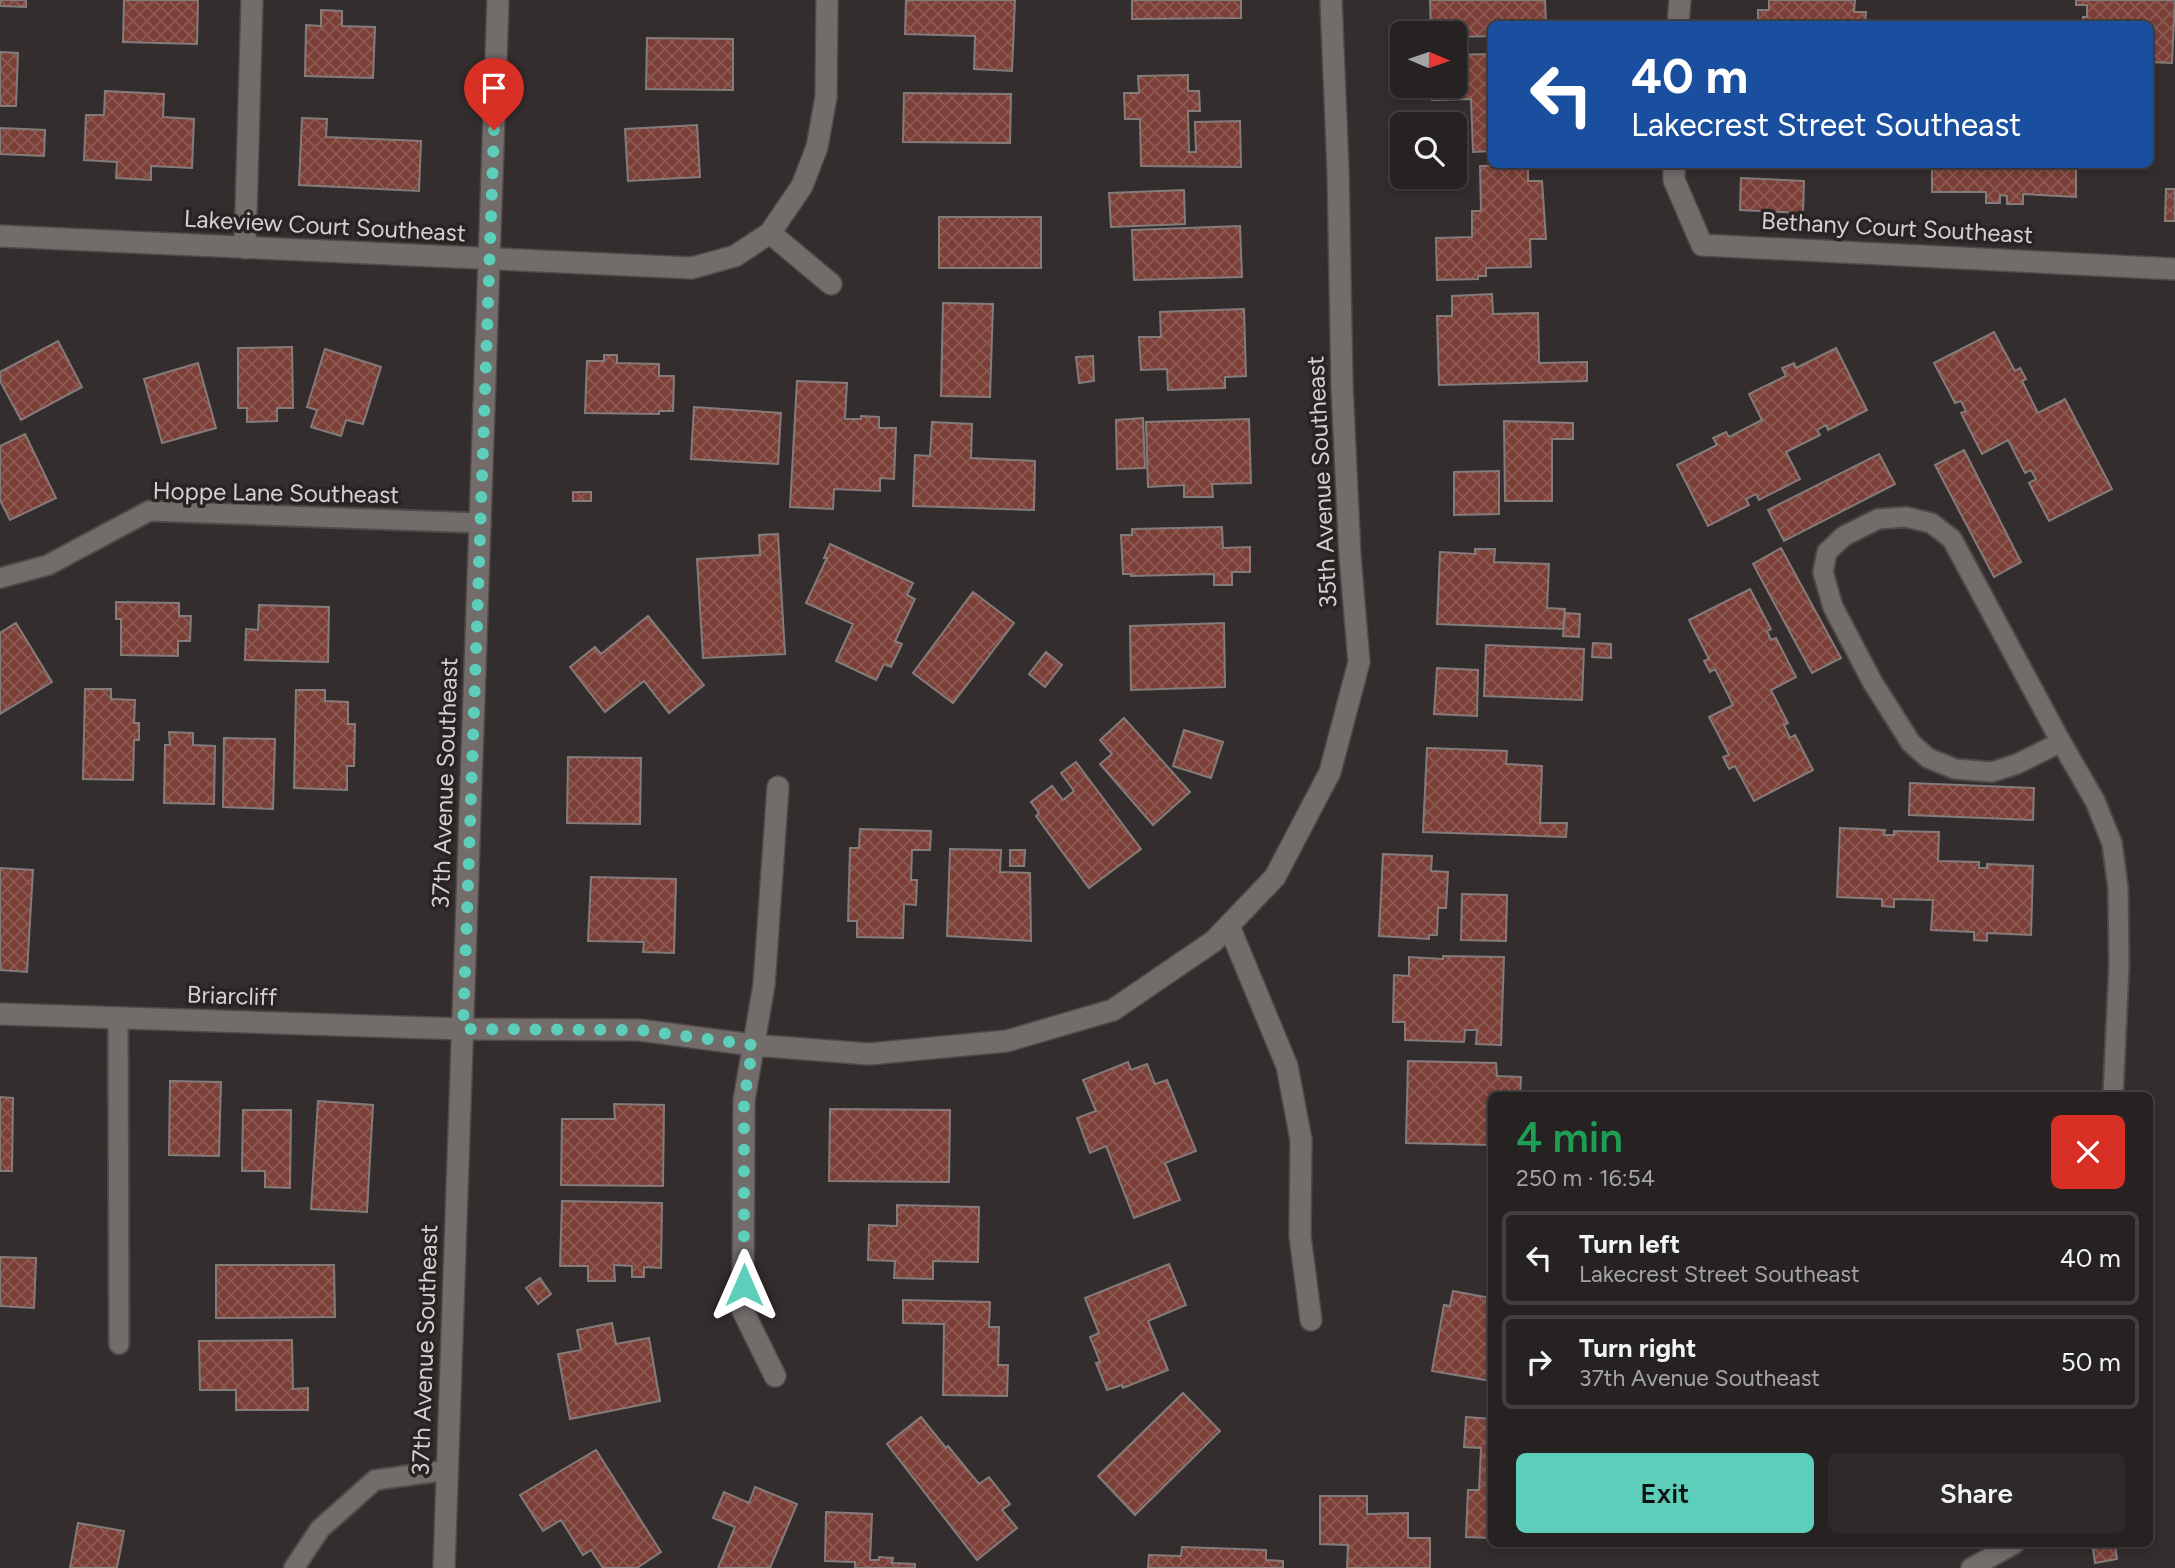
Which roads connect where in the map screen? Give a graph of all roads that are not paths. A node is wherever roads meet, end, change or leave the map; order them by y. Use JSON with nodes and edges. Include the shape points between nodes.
{"nodes":[{"id":1,"x":252,"y":0,"type":"edge"},
{"id":2,"x":498,"y":0,"type":"edge"},
{"id":3,"x":827,"y":0,"type":"edge"},
{"id":4,"x":1331,"y":0,"type":"edge"},
{"id":5,"x":1680,"y":0,"type":"edge"},
{"id":6,"x":1678,"y":21,"type":"edge"},
{"id":7,"x":1674,"y":168,"type":"edge"},
{"id":8,"x":770,"y":233,"type":"junction"},
{"id":9,"x":0,"y":236,"type":"edge"},
{"id":10,"x":245,"y":248,"type":"junction"},
{"id":11,"x":490,"y":260,"type":"junction"},
{"id":12,"x":2175,"y":269,"type":"edge"},
{"id":13,"x":831,"y":284,"type":"dead end"},
{"id":14,"x":481,"y":523,"type":"junction"},
{"id":15,"x":0,"y":578,"type":"edge"},
{"id":16,"x":2061,"y":742,"type":"junction"},
{"id":17,"x":778,"y":787,"type":"dead end"},
{"id":18,"x":1229,"y":926,"type":"junction"},
{"id":19,"x":0,"y":1014,"type":"edge"},
{"id":20,"x":118,"y":1018,"type":"junction"},
{"id":21,"x":463,"y":1029,"type":"junction"},
{"id":22,"x":753,"y":1045,"type":"junction"},
{"id":23,"x":2113,"y":1092,"type":"edge"},
{"id":24,"x":1311,"y":1320,"type":"dead end"},
{"id":25,"x":119,"y":1344,"type":"dead end"},
{"id":26,"x":775,"y":1376,"type":"dead end"},
{"id":27,"x":448,"y":1470,"type":"junction"},
{"id":28,"x":2009,"y":1547,"type":"edge"},
{"id":29,"x":294,"y":1568,"type":"edge"},
{"id":30,"x":444,"y":1568,"type":"edge"},
{"id":31,"x":1971,"y":1568,"type":"edge"}],
"edges":[{"from":1,"to":10,"type":"street"},
{"from":2,"to":11,"type":"street","name":"37th Avenue Southeast"},
{"from":3,"to":8,"type":"street","name":"Lakeview Court Southeast","via":[[826,97],[817,146],[802,186]]},
{"from":4,"to":18,"type":"street","name":"35th Avenue Southeast","via":[[1343,399],[1359,662],[1330,772],[1275,877]]},
{"from":5,"to":6,"type":"street"},
{"from":7,"to":12,"type":"street","name":"Bethany Court Southeast","via":[[1674,180],[1702,245]]},
{"from":8,"to":11,"type":"street","name":"Lakeview Court Southeast","via":[[735,256],[692,268]]},
{"from":8,"to":13,"type":"street"},
{"from":9,"to":10,"type":"street","name":"Lakeview Court Southeast"},
{"from":10,"to":11,"type":"street","name":"Lakeview Court Southeast"},
{"from":11,"to":14,"type":"street","name":"37th Avenue Southeast"},
{"from":14,"to":15,"type":"lane","name":"Hoppe Lane Southeast","via":[[149,511],[48,565]]},
{"from":14,"to":21,"type":"street","name":"37th Avenue Southeast"},
{"from":16,"to":16,"type":"lane","via":[[1952,539],[1931,523],[1906,517],[1878,519],[1844,536],[1826,552],[1823,572],[1833,607],[1911,743],[1928,758],[1955,769],[1992,772]]},
{"from":16,"to":23,"type":"lane","via":[[2112,842],[2119,966]]},
{"from":17,"to":22,"type":"street","via":[[764,985]]},
{"from":18,"to":22,"type":"street","name":"35th Avenue Southeast","via":[[1113,1010],[1007,1041],[869,1054]]},
{"from":18,"to":24,"type":"street","via":[[1287,1066],[1301,1140],[1300,1236]]},
{"from":19,"to":20,"type":"street","name":"Briarcliff"},
{"from":20,"to":21,"type":"street","name":"Briarcliff"},
{"from":20,"to":25,"type":"lane"},
{"from":21,"to":22,"type":"street","name":"Briarcliff","via":[[639,1030]]},
{"from":21,"to":27,"type":"street","name":"37th Avenue Southeast"},
{"from":22,"to":26,"type":"street","via":[[744,1100],[743,1311]]},
{"from":27,"to":29,"type":"lane","via":[[374,1480],[320,1529]]},
{"from":27,"to":30,"type":"street","name":"37th Avenue Southeast"},
{"from":28,"to":31,"type":"lane"}]}
